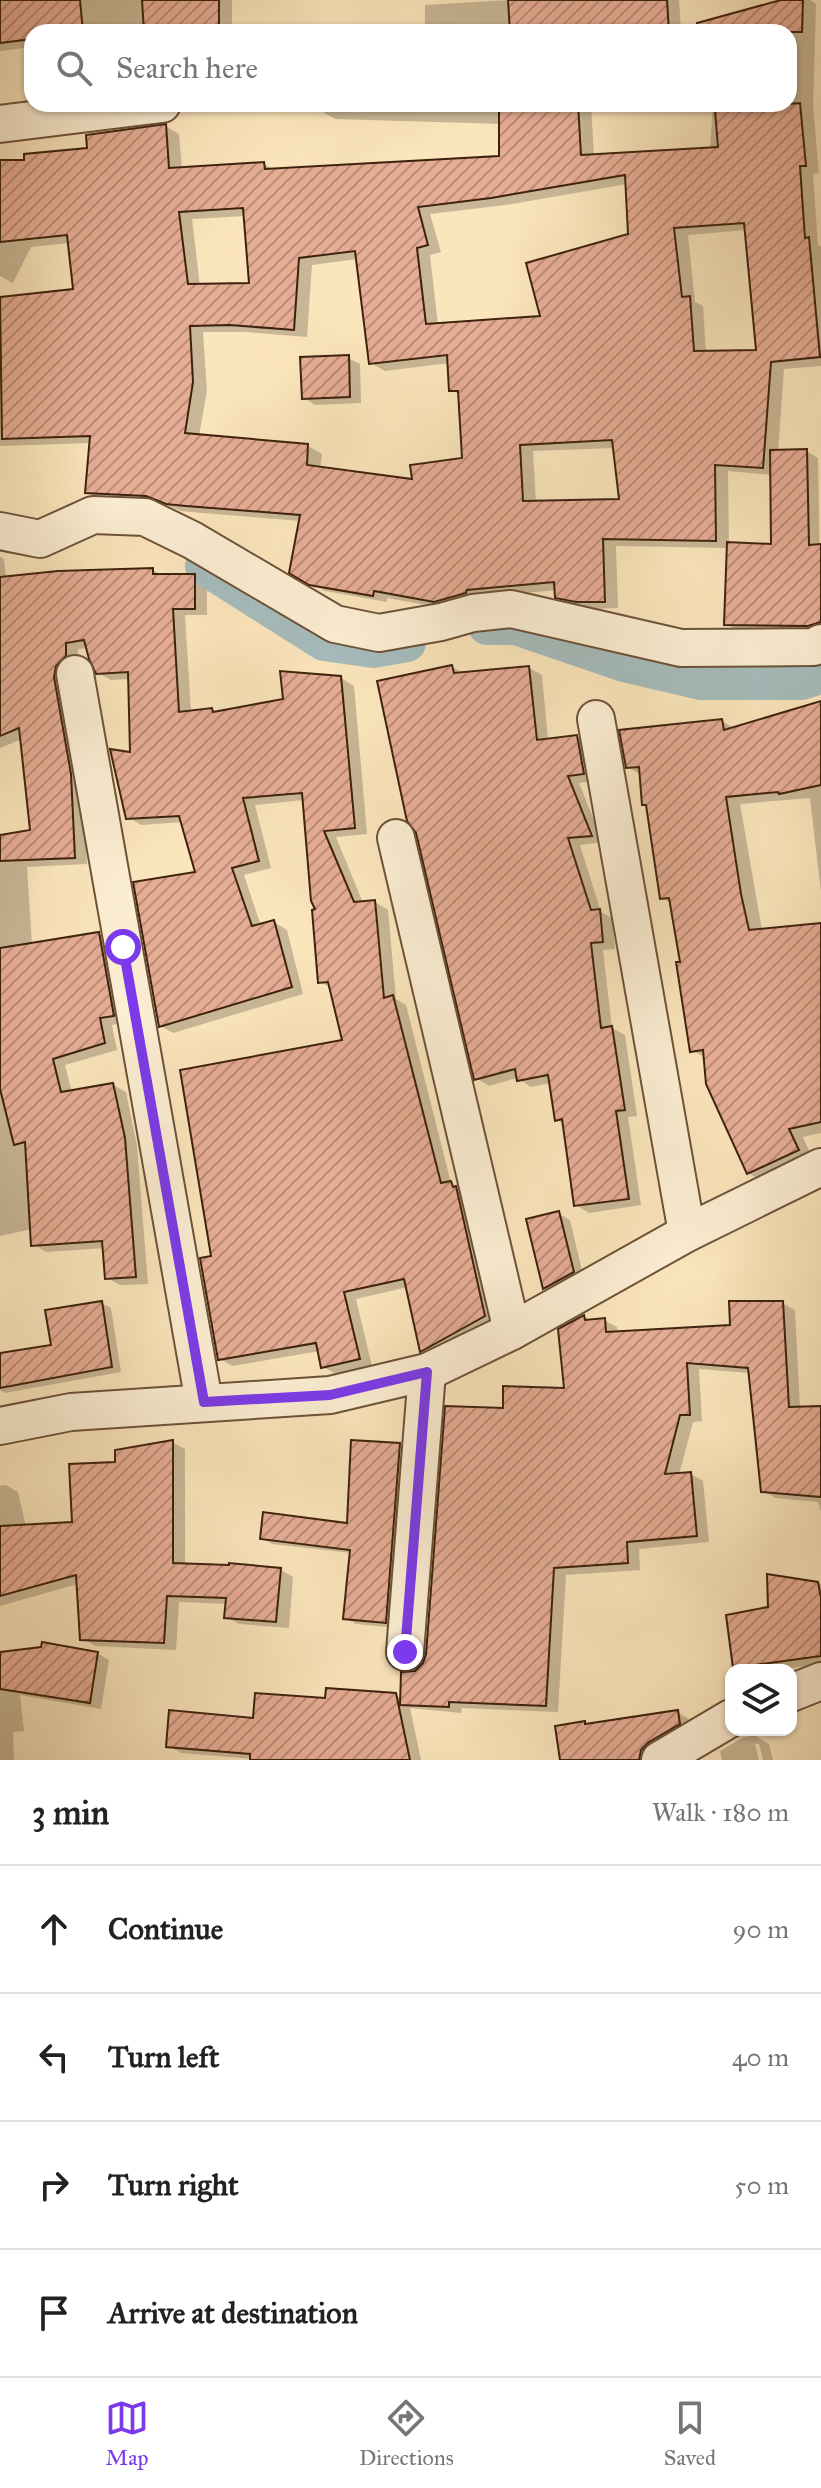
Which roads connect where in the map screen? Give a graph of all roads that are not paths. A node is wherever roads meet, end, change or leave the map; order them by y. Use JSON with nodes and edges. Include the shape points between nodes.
{"nodes":[{"id":1,"x":97,"y":112,"type":"edge"},
{"id":2,"x":0,"y":124,"type":"edge"},
{"id":3,"x":0,"y":531,"type":"edge"},
{"id":4,"x":821,"y":643,"type":"edge"},
{"id":5,"x":75,"y":674,"type":"dead end"},
{"id":6,"x":596,"y":719,"type":"dead end"},
{"id":7,"x":396,"y":838,"type":"dead end"},
{"id":8,"x":821,"y":1167,"type":"edge"},
{"id":9,"x":687,"y":1233,"type":"junction"},
{"id":10,"x":512,"y":1331,"type":"junction"},
{"id":11,"x":427,"y":1372,"type":"junction"},
{"id":12,"x":204,"y":1402,"type":"junction"},
{"id":13,"x":0,"y":1426,"type":"edge"},
{"id":14,"x":405,"y":1652,"type":"dead end"},
{"id":15,"x":821,"y":1681,"type":"edge"},
{"id":16,"x":797,"y":1691,"type":"edge"},
{"id":17,"x":725,"y":1722,"type":"edge"},
{"id":18,"x":660,"y":1760,"type":"edge"}],
"edges":[{"from":1,"to":2,"type":"street"},
{"from":3,"to":4,"type":"street","via":[[40,539],[93,515],[145,517],[335,624],[379,633],[511,609],[681,648]]},
{"from":5,"to":12,"type":"street"},
{"from":6,"to":9,"type":"street"},
{"from":7,"to":10,"type":"street"},
{"from":8,"to":9,"type":"street"},
{"from":9,"to":10,"type":"street"},
{"from":10,"to":11,"type":"street"},
{"from":11,"to":12,"type":"street","via":[[330,1395]]},
{"from":11,"to":14,"type":"street"},
{"from":12,"to":13,"type":"street","via":[[71,1412]]},
{"from":15,"to":16,"type":"street"},
{"from":17,"to":18,"type":"street"}]}
